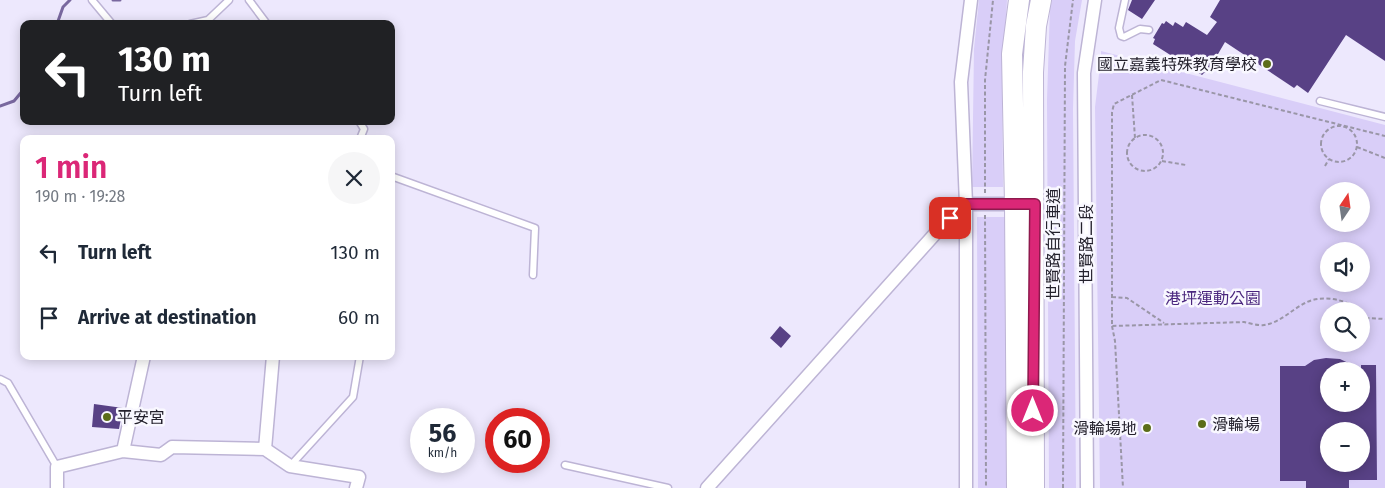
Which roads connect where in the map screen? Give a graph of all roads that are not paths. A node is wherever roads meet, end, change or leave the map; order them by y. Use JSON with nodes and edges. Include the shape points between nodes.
{"nodes":[{"id":1,"x":92,"y":0,"type":"edge"},
{"id":2,"x":229,"y":0,"type":"edge"},
{"id":3,"x":249,"y":0,"type":"edge"},
{"id":4,"x":971,"y":0,"type":"edge"},
{"id":5,"x":1019,"y":0,"type":"edge"},
{"id":6,"x":1041,"y":0,"type":"edge"},
{"id":7,"x":1095,"y":0,"type":"edge"},
{"id":8,"x":1125,"y":0,"type":"edge"},
{"id":9,"x":109,"y":20,"type":"edge"},
{"id":10,"x":208,"y":20,"type":"edge"},
{"id":11,"x":264,"y":20,"type":"edge"},
{"id":12,"x":1149,"y":30,"type":"dead end"},
{"id":13,"x":1320,"y":101,"type":"dead end"},
{"id":14,"x":1385,"y":118,"type":"edge"},
{"id":15,"x":395,"y":177,"type":"edge"},
{"id":16,"x":966,"y":204,"type":"junction"},
{"id":17,"x":1025,"y":204,"type":"junction"},
{"id":18,"x":533,"y":275,"type":"dead end"},
{"id":19,"x":143,"y":360,"type":"edge"},
{"id":20,"x":273,"y":360,"type":"edge"},
{"id":21,"x":359,"y":360,"type":"edge"},
{"id":22,"x":0,"y":379,"type":"edge"},
{"id":23,"x":265,"y":449,"type":"junction"},
{"id":24,"x":123,"y":451,"type":"junction"},
{"id":25,"x":566,"y":465,"type":"dead end"},
{"id":26,"x":290,"y":466,"type":"junction"},
{"id":27,"x":57,"y":467,"type":"junction"},
{"id":28,"x":57,"y":488,"type":"edge"},
{"id":29,"x":356,"y":488,"type":"edge"},
{"id":30,"x":668,"y":488,"type":"edge"},
{"id":31,"x":706,"y":488,"type":"edge"},
{"id":32,"x":966,"y":488,"type":"edge"},
{"id":33,"x":1017,"y":488,"type":"edge"},
{"id":34,"x":1034,"y":488,"type":"edge"},
{"id":35,"x":1087,"y":488,"type":"edge"}],
"edges":[{"from":1,"to":9,"type":"lane"},
{"from":2,"to":10,"type":"lane"},
{"from":3,"to":11,"type":"lane"},
{"from":4,"to":16,"type":"street","via":[[961,82]]},
{"from":5,"to":17,"type":"main road","via":[[1012,54]]},
{"from":6,"to":17,"type":"main road","via":[[1036,26]]},
{"from":7,"to":35,"type":"street","name":"世賢路二段","via":[[1084,73]]},
{"from":8,"to":12,"type":"lane","via":[[1118,28],[1121,36],[1140,29]]},
{"from":13,"to":14,"type":"lane"},
{"from":15,"to":18,"type":"lane","via":[[535,228]]},
{"from":16,"to":17,"type":"street"},
{"from":16,"to":31,"type":"street","via":[[960,206]]},
{"from":16,"to":32,"type":"street"},
{"from":17,"to":33,"type":"main road"},
{"from":17,"to":34,"type":"main road"},
{"from":19,"to":24,"type":"street"},
{"from":20,"to":23,"type":"street"},
{"from":21,"to":26,"type":"lane","via":[[353,397]]},
{"from":22,"to":27,"type":"lane","via":[[8,383]]},
{"from":23,"to":24,"type":"street","via":[[172,447],[161,455]]},
{"from":23,"to":26,"type":"street"},
{"from":24,"to":27,"type":"street"},
{"from":25,"to":30,"type":"lane"},
{"from":26,"to":29,"type":"street","via":[[359,477]]},
{"from":27,"to":28,"type":"street"}]}
